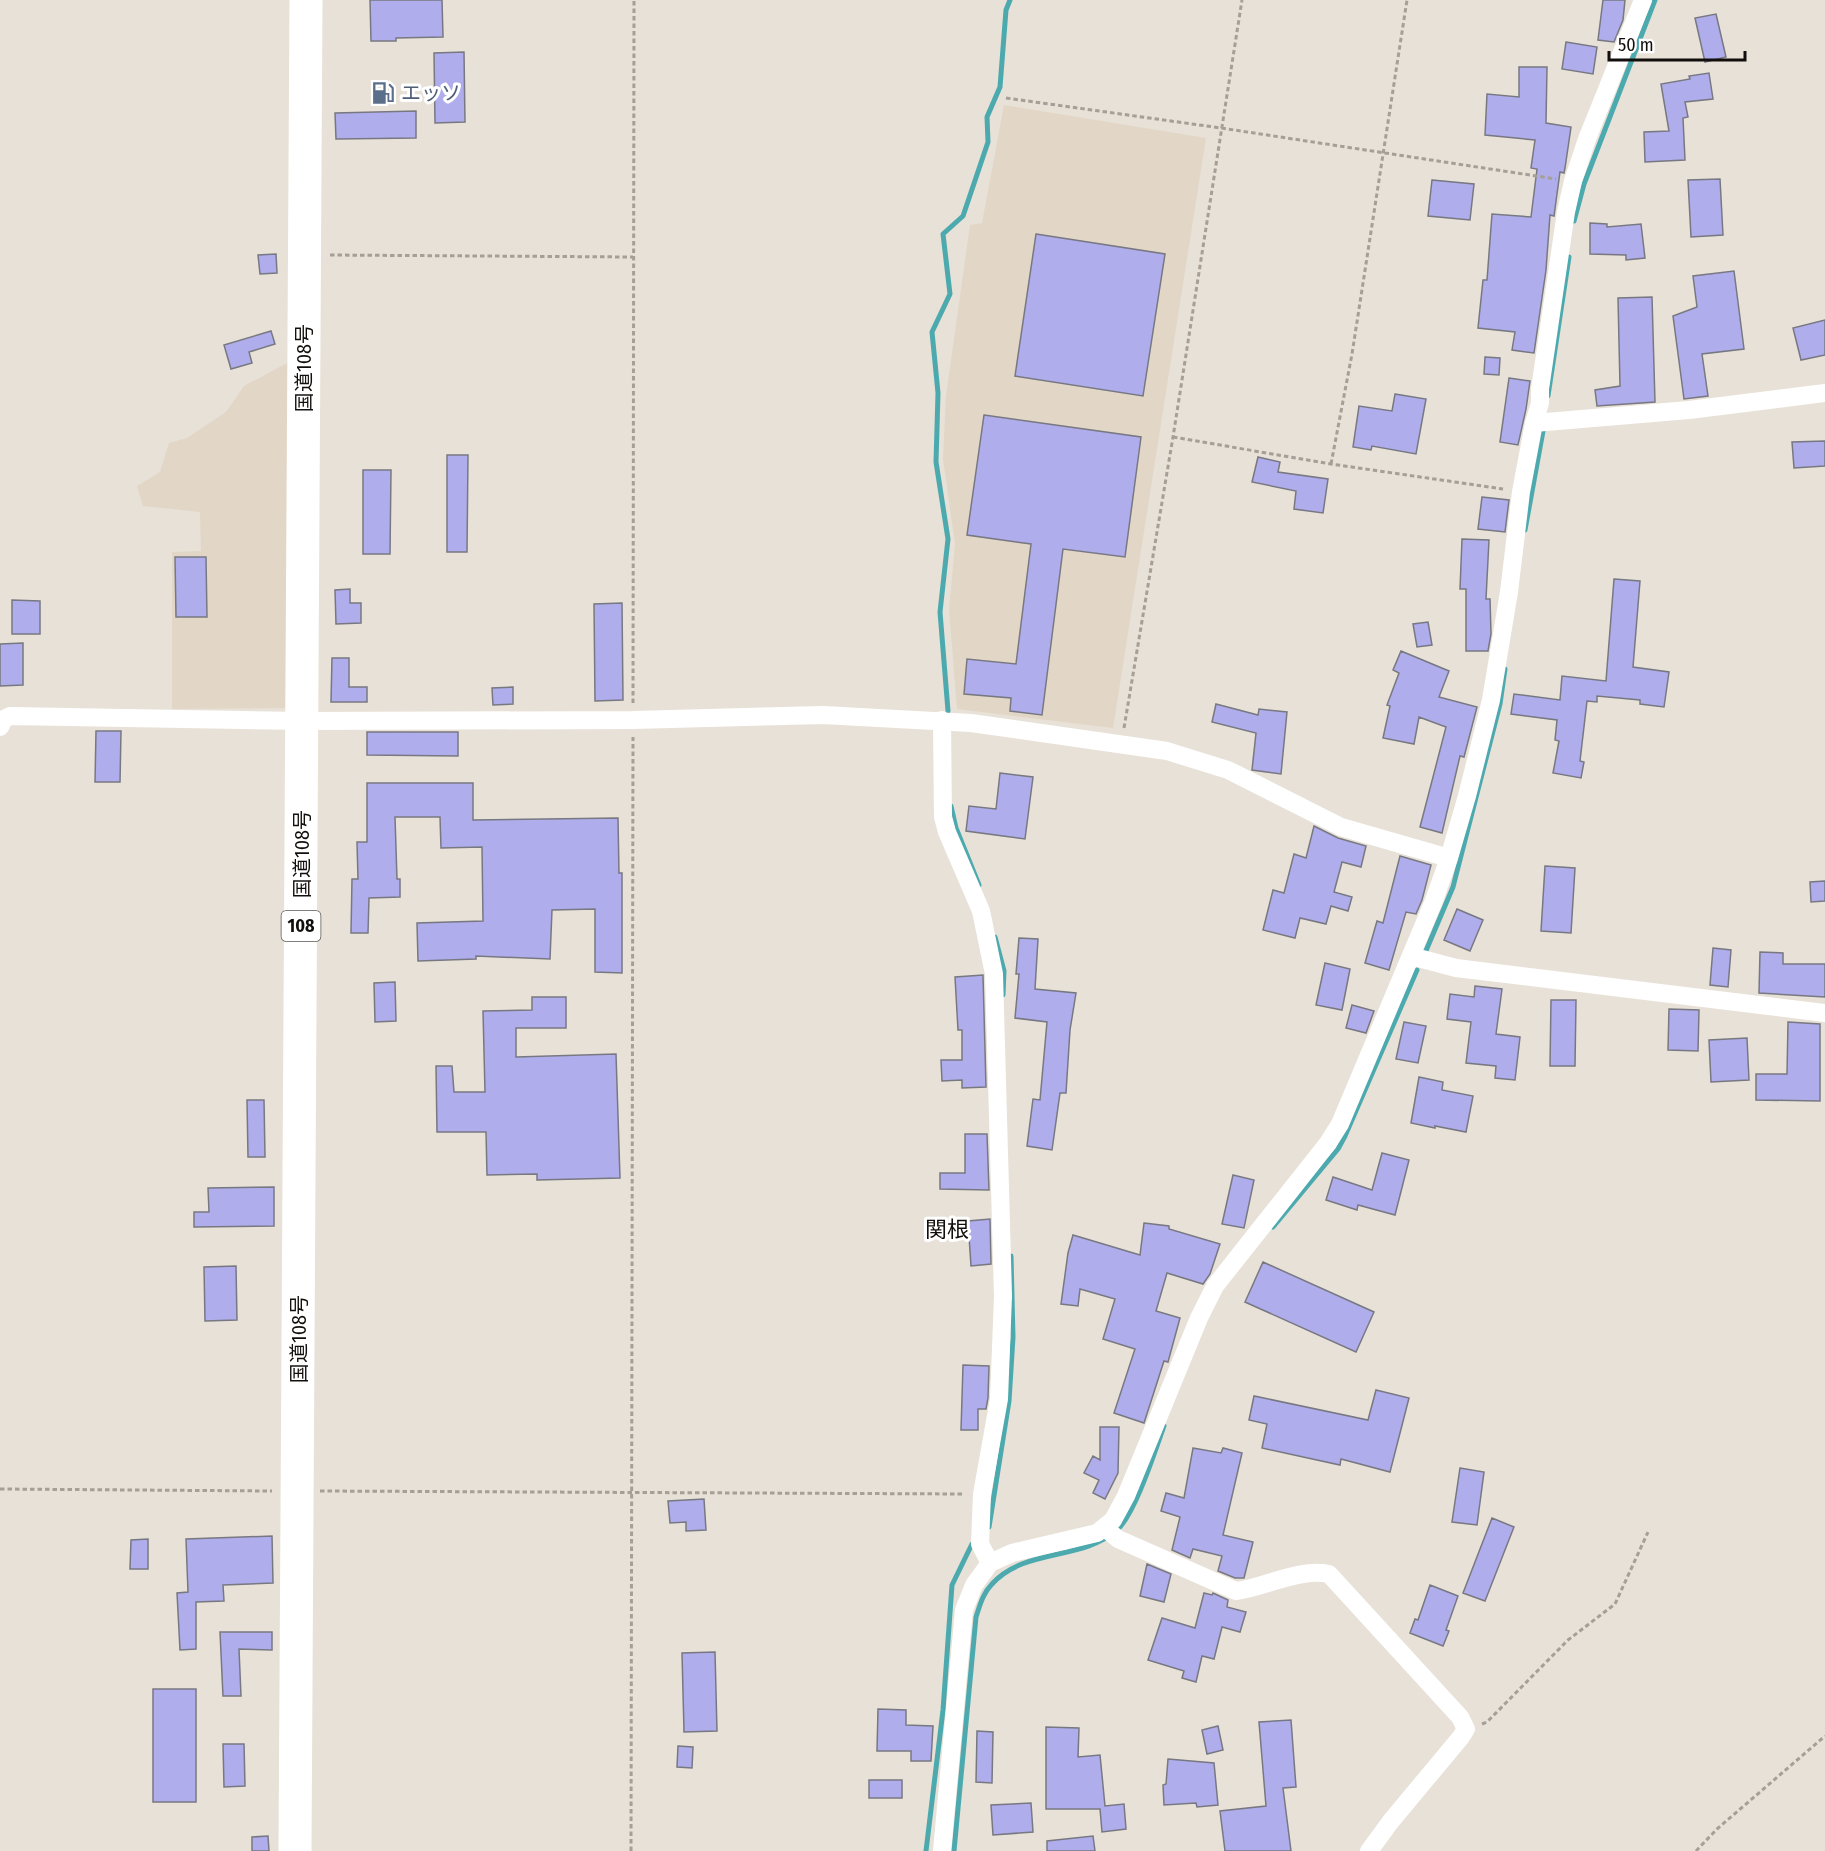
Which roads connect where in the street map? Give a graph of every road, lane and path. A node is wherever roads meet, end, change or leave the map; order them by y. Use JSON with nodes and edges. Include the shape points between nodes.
{"nodes":[{"id":1,"x":306,"y":0,"type":"edge"},
{"id":2,"x":634,"y":0,"type":"edge"},
{"id":3,"x":1242,"y":0,"type":"edge"},
{"id":4,"x":1407,"y":0,"type":"edge"},
{"id":5,"x":1644,"y":0,"type":"edge"},
{"id":6,"x":1006,"y":98,"type":"dead end"},
{"id":7,"x":1221,"y":128,"type":"junction"},
{"id":8,"x":1383,"y":154,"type":"junction"},
{"id":9,"x":1573,"y":181,"type":"junction"},
{"id":10,"x":304,"y":255,"type":"junction"},
{"id":11,"x":633,"y":257,"type":"junction"},
{"id":12,"x":1825,"y":393,"type":"edge"},
{"id":13,"x":1534,"y":423,"type":"junction"},
{"id":14,"x":1173,"y":437,"type":"junction"},
{"id":15,"x":1332,"y":464,"type":"junction"},
{"id":16,"x":1521,"y":492,"type":"junction"},
{"id":17,"x":633,"y":720,"type":"junction"},
{"id":18,"x":942,"y":720,"type":"junction"},
{"id":19,"x":1,"y":721,"type":"edge"},
{"id":20,"x":303,"y":721,"type":"junction"},
{"id":21,"x":1121,"y":745,"type":"junction"},
{"id":22,"x":1449,"y":858,"type":"junction"},
{"id":23,"x":1411,"y":956,"type":"junction"},
{"id":24,"x":1825,"y":1013,"type":"edge"},
{"id":25,"x":0,"y":1489,"type":"edge"},
{"id":26,"x":298,"y":1491,"type":"junction"},
{"id":27,"x":632,"y":1493,"type":"junction"},
{"id":28,"x":982,"y":1494,"type":"junction"},
{"id":29,"x":1110,"y":1532,"type":"junction"},
{"id":30,"x":1648,"y":1532,"type":"dead end"},
{"id":31,"x":990,"y":1563,"type":"junction"},
{"id":32,"x":1466,"y":1729,"type":"junction"},
{"id":33,"x":1825,"y":1736,"type":"edge"},
{"id":34,"x":295,"y":1851,"type":"edge"},
{"id":35,"x":631,"y":1851,"type":"edge"},
{"id":36,"x":942,"y":1851,"type":"edge"},
{"id":37,"x":1369,"y":1851,"type":"edge"},
{"id":38,"x":1696,"y":1851,"type":"edge"}],
"edges":[{"from":1,"to":10,"type":"highway","name":"国道108号","number":"108"},
{"from":2,"to":11,"type":"path"},
{"from":3,"to":7,"type":"path"},
{"from":4,"to":8,"type":"path"},
{"from":5,"to":9,"type":"street"},
{"from":6,"to":7,"type":"path"},
{"from":7,"to":8,"type":"path"},
{"from":7,"to":14,"type":"path"},
{"from":8,"to":9,"type":"path"},
{"from":8,"to":15,"type":"path"},
{"from":9,"to":13,"type":"street"},
{"from":10,"to":11,"type":"path"},
{"from":10,"to":20,"type":"highway","name":"国道108号","number":"108"},
{"from":11,"to":17,"type":"path"},
{"from":12,"to":13,"type":"street","via":[[1689,411]]},
{"from":13,"to":16,"type":"street"},
{"from":14,"to":15,"type":"path"},
{"from":14,"to":21,"type":"path"},
{"from":15,"to":16,"type":"path"},
{"from":16,"to":22,"type":"street","via":[[1491,700]]},
{"from":17,"to":18,"type":"street","via":[[823,715]]},
{"from":17,"to":20,"type":"street"},
{"from":17,"to":27,"type":"path"},
{"from":18,"to":21,"type":"street"},
{"from":18,"to":28,"type":"street","via":[[943,817],[981,911],[994,974],[1002,1296],[999,1399]]},
{"from":19,"to":20,"type":"street","via":[[10,716]]},
{"from":20,"to":26,"type":"highway","name":"国道108号","number":"108"},
{"from":21,"to":22,"type":"street","via":[[1167,751],[1228,770],[1341,827]]},
{"from":22,"to":23,"type":"street"},
{"from":23,"to":24,"type":"street","via":[[1456,968]]},
{"from":23,"to":29,"type":"street","via":[[1340,1124],[1215,1286]]},
{"from":25,"to":26,"type":"path"},
{"from":26,"to":27,"type":"path"},
{"from":26,"to":34,"type":"highway","name":"国道108号","number":"108"},
{"from":27,"to":28,"type":"path"},
{"from":27,"to":35,"type":"path"},
{"from":28,"to":31,"type":"street","via":[[980,1544]]},
{"from":29,"to":31,"type":"street","via":[[1012,1553]]},
{"from":29,"to":32,"type":"street","via":[[1236,1591],[1312,1572],[1329,1574]]},
{"from":30,"to":32,"type":"path","via":[[1615,1604],[1568,1640],[1487,1722]]},
{"from":31,"to":36,"type":"street","via":[[974,1585],[964,1610]]},
{"from":32,"to":37,"type":"street"},
{"from":33,"to":38,"type":"path"}]}
